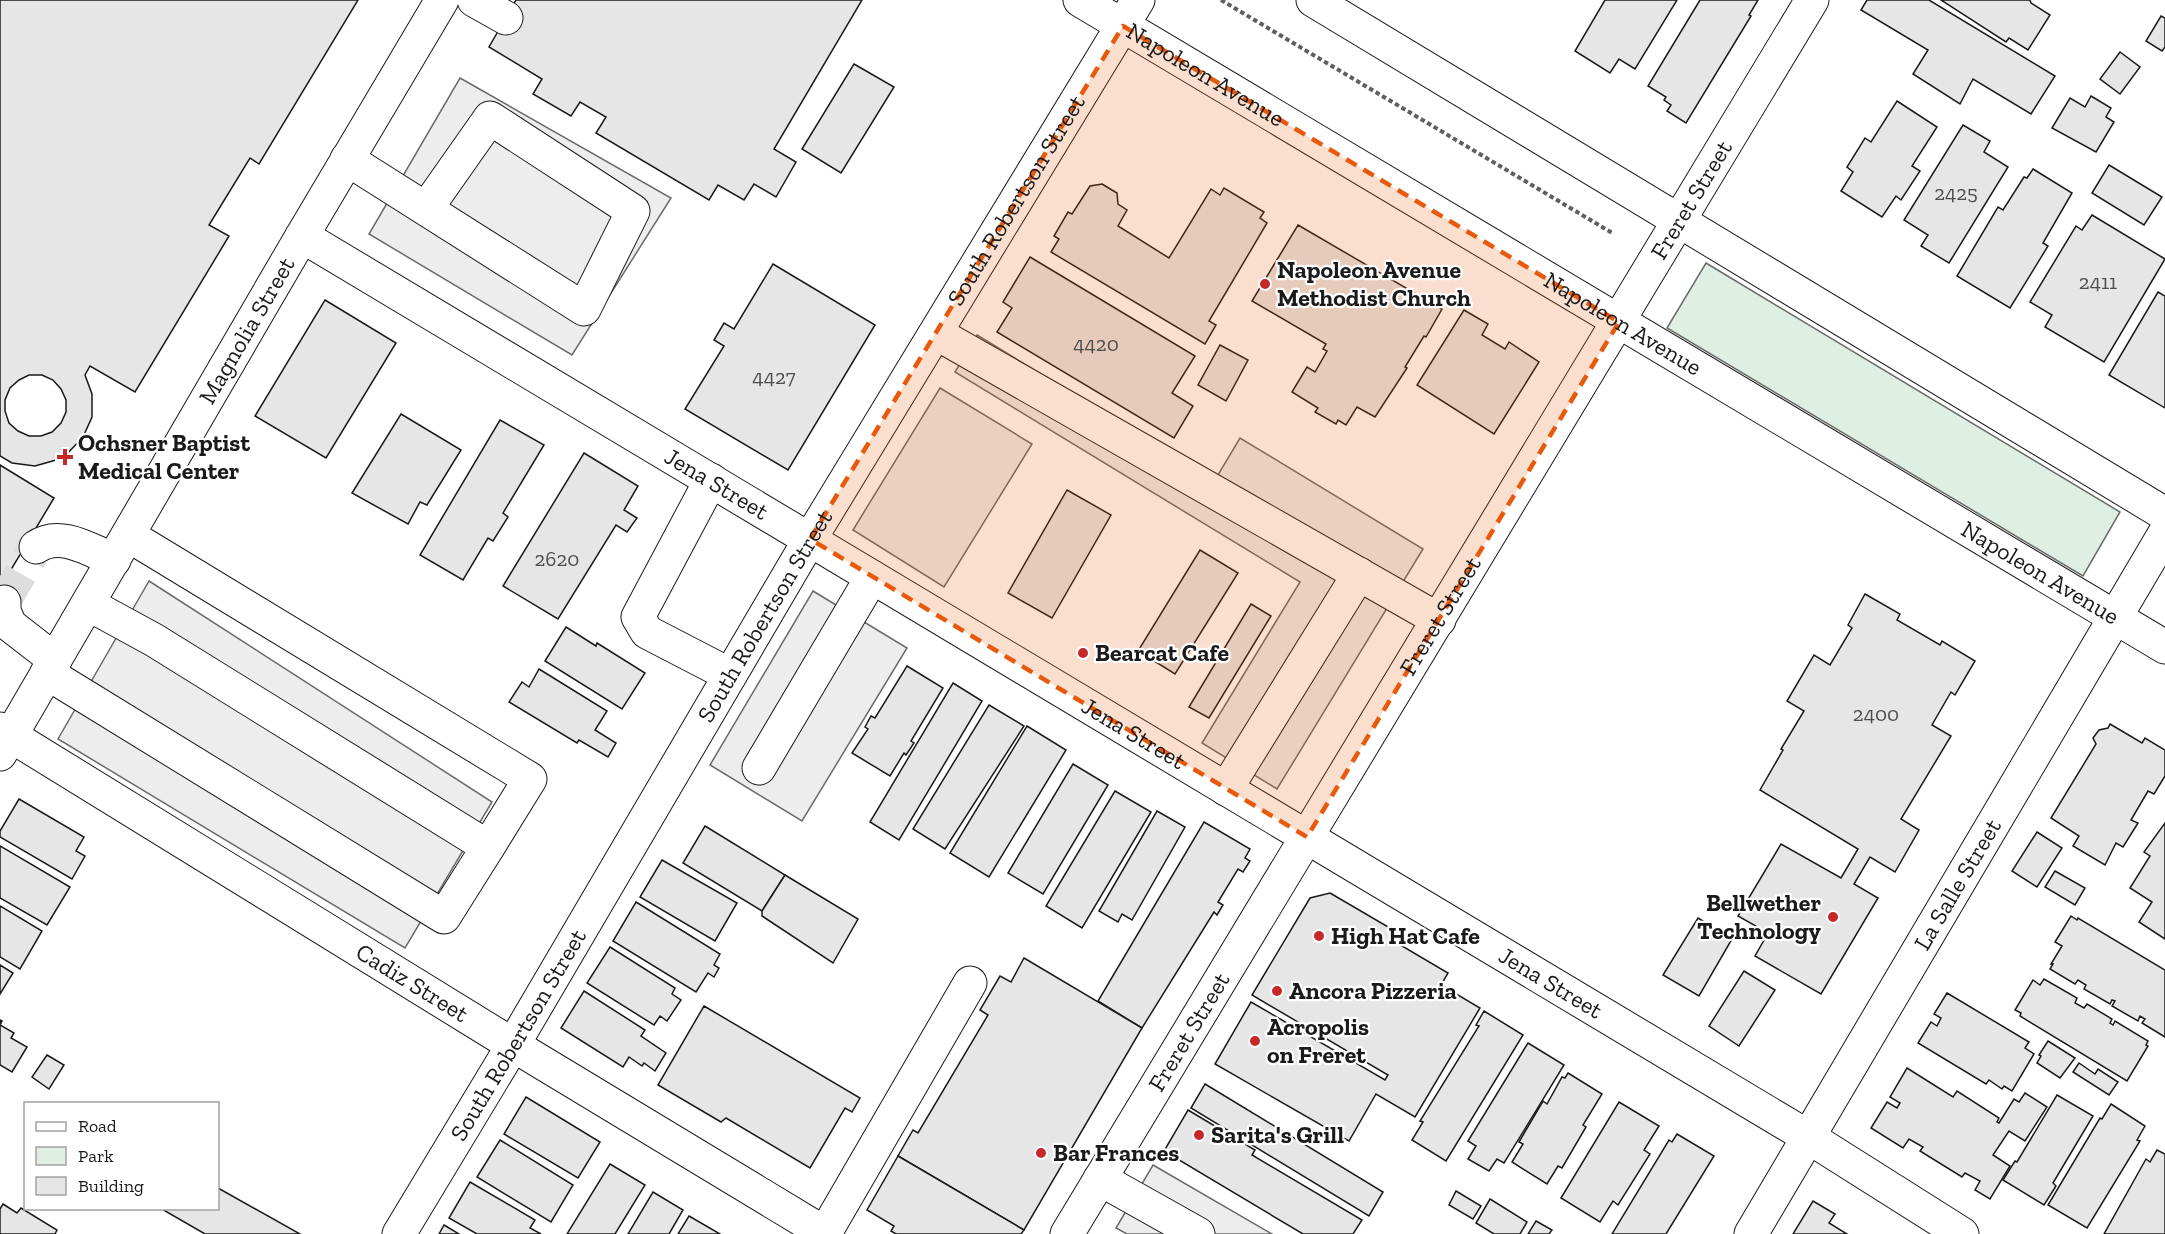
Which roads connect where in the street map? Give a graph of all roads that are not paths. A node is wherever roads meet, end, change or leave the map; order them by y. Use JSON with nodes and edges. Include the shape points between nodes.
{"nodes":[{"id":1,"x":442,"y":0,"type":"edge"},
{"id":2,"x":474,"y":0,"type":"edge"},
{"id":3,"x":1080,"y":0,"type":"edge"},
{"id":4,"x":1313,"y":0,"type":"edge"},
{"id":5,"x":1812,"y":0,"type":"edge"},
{"id":6,"x":1131,"y":13,"type":"edge"},
{"id":7,"x":506,"y":18,"type":"dead end"},
{"id":8,"x":347,"y":159,"type":"junction"},
{"id":9,"x":426,"y":210,"type":"junction"},
{"id":10,"x":1680,"y":222,"type":"junction"},
{"id":11,"x":302,"y":236,"type":"junction"},
{"id":12,"x":1619,"y":322,"type":"junction"},
{"id":13,"x":936,"y":333,"type":"junction"},
{"id":14,"x":711,"y":480,"type":"junction"},
{"id":15,"x":2165,"y":514,"type":"edge"},
{"id":16,"x":2165,"y":533,"type":"edge"},
{"id":17,"x":810,"y":539,"type":"junction"},
{"id":18,"x":36,"y":547,"type":"tunnel mouth"},
{"id":19,"x":121,"y":547,"type":"junction"},
{"id":20,"x":1359,"y":574,"type":"junction"},
{"id":21,"x":872,"y":577,"type":"junction"},
{"id":22,"x":4,"y":602,"type":"dead end"},
{"id":23,"x":88,"y":604,"type":"junction"},
{"id":24,"x":2115,"y":617,"type":"junction"},
{"id":25,"x":1439,"y":620,"type":"junction"},
{"id":26,"x":2165,"y":647,"type":"edge"},
{"id":27,"x":51,"y":666,"type":"junction"},
{"id":28,"x":730,"y":675,"type":"junction"},
{"id":29,"x":4,"y":739,"type":"edge"},
{"id":30,"x":759,"y":768,"type":"dead end"},
{"id":31,"x":1226,"y":789,"type":"junction"},
{"id":32,"x":1307,"y":837,"type":"junction"},
{"id":33,"x":488,"y":847,"type":"junction"},
{"id":34,"x":970,"y":982,"type":"dead end"},
{"id":35,"x":513,"y":1045,"type":"junction"},
{"id":36,"x":1810,"y":1138,"type":"junction"},
{"id":37,"x":1100,"y":1179,"type":"junction"},
{"id":38,"x":399,"y":1234,"type":"edge"},
{"id":39,"x":826,"y":1234,"type":"edge"},
{"id":40,"x":1067,"y":1234,"type":"edge"},
{"id":41,"x":1198,"y":1234,"type":"edge"},
{"id":42,"x":1751,"y":1234,"type":"edge"},
{"id":43,"x":1962,"y":1234,"type":"edge"}],
"edges":[{"from":1,"to":8,"type":"street","name":"Magnolia Street"},
{"from":2,"to":7,"type":"street"},
{"from":3,"to":6,"type":"street","name":"Napoleon Avenue"},
{"from":4,"to":10,"type":"street"},
{"from":5,"to":10,"type":"street","name":"Freret Street"},
{"from":6,"to":12,"type":"street","name":"Napoleon Avenue"},
{"from":6,"to":13,"type":"street","name":"South Robertson Street"},
{"from":8,"to":9,"type":"street"},
{"from":8,"to":11,"type":"street","name":"Magnolia Street"},
{"from":9,"to":9,"type":"street","via":[[584,309],[633,212],[490,118]]},
{"from":10,"to":12,"type":"street","name":"Freret Street"},
{"from":10,"to":15,"type":"street"},
{"from":11,"to":14,"type":"street","name":"Jena Street"},
{"from":11,"to":19,"type":"street","name":"Magnolia Street"},
{"from":12,"to":24,"type":"street","name":"Napoleon Avenue"},
{"from":12,"to":25,"type":"street","name":"Freret Street"},
{"from":13,"to":17,"type":"street","name":"South Robertson Street"},
{"from":13,"to":20,"type":"street"},
{"from":14,"to":17,"type":"street","name":"Jena Street"},
{"from":14,"to":28,"type":"street","via":[[638,617],[647,632]]},
{"from":16,"to":24,"type":"street","name":"La Salle Street"},
{"from":17,"to":21,"type":"street","name":"Jena Street"},
{"from":17,"to":28,"type":"street","name":"South Robertson Street"},
{"from":18,"to":19,"type":"street","via":[[62,539]]},
{"from":19,"to":23,"type":"street","name":"Magnolia Street"},
{"from":19,"to":33,"type":"street","via":[[530,779]]},
{"from":20,"to":25,"type":"street"},
{"from":20,"to":31,"type":"street"},
{"from":21,"to":30,"type":"street"},
{"from":21,"to":31,"type":"street","name":"Jena Street"},
{"from":22,"to":27,"type":"street","via":[[10,626]]},
{"from":23,"to":27,"type":"street","name":"Magnolia Street"},
{"from":23,"to":33,"type":"street","via":[[154,640]]},
{"from":24,"to":26,"type":"street","name":"Napoleon Avenue"},
{"from":24,"to":36,"type":"street","name":"La Salle Street"},
{"from":25,"to":32,"type":"street","name":"Freret Street"},
{"from":27,"to":29,"type":"street","name":"Magnolia Street"},
{"from":27,"to":33,"type":"street","via":[[444,916]]},
{"from":28,"to":35,"type":"street","name":"South Robertson Street"},
{"from":29,"to":35,"type":"street","name":"Cadiz Street"},
{"from":31,"to":32,"type":"street","name":"Jena Street"},
{"from":32,"to":36,"type":"street","name":"Jena Street"},
{"from":32,"to":37,"type":"street","name":"Freret Street"},
{"from":34,"to":39,"type":"street"},
{"from":35,"to":38,"type":"street","name":"South Robertson Street"},
{"from":35,"to":39,"type":"street","name":"Cadiz Street"},
{"from":36,"to":42,"type":"street","name":"La Salle Street"},
{"from":36,"to":43,"type":"street","name":"Jena Street"},
{"from":37,"to":40,"type":"street","name":"Freret Street"},
{"from":37,"to":41,"type":"street"}]}
